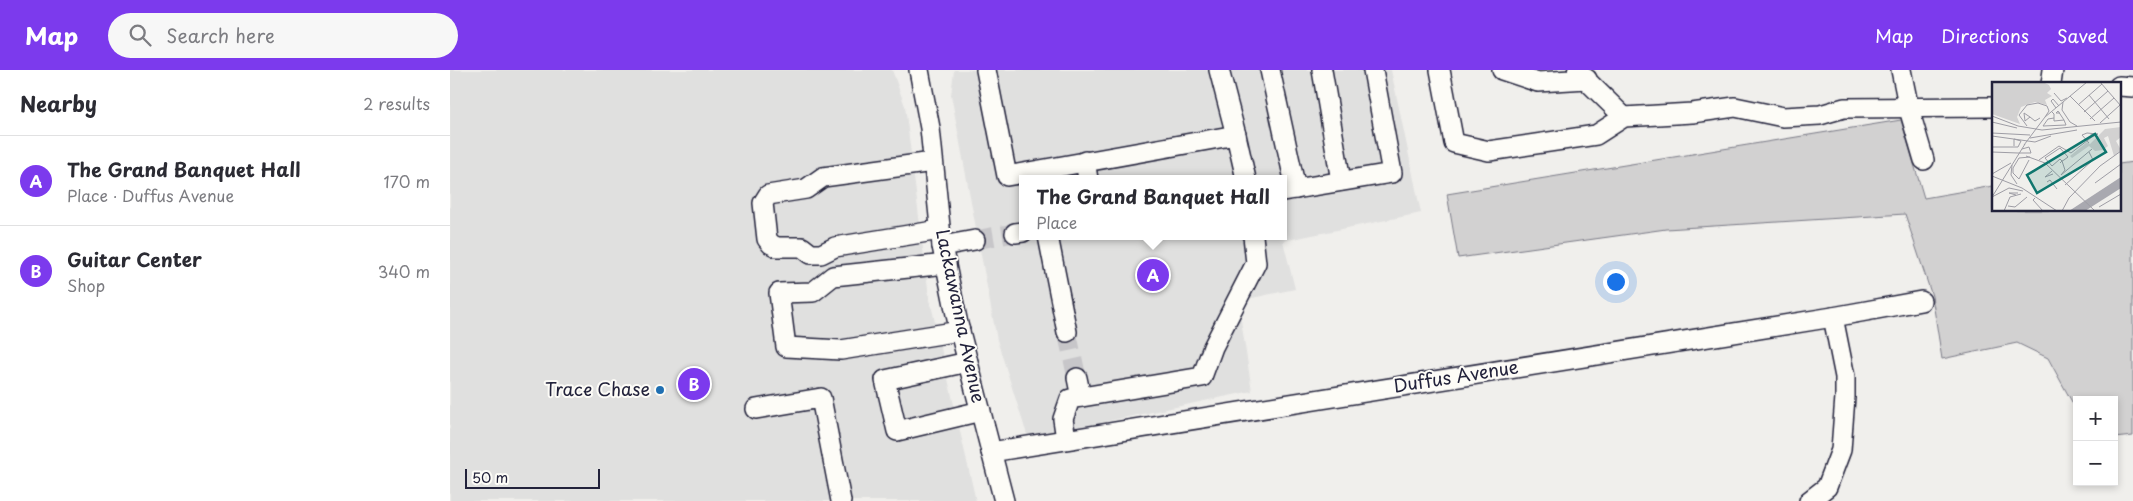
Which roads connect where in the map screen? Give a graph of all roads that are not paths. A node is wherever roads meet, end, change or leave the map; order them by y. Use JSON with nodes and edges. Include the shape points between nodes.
{"nodes":[{"id":1,"x":919,"y":70,"type":"edge"},
{"id":2,"x":986,"y":70,"type":"edge"},
{"id":3,"x":1219,"y":70,"type":"edge"},
{"id":4,"x":1270,"y":70,"type":"edge"},
{"id":5,"x":1322,"y":70,"type":"edge"},
{"id":6,"x":1373,"y":70,"type":"edge"},
{"id":7,"x":1440,"y":70,"type":"edge"},
{"id":8,"x":1502,"y":70,"type":"edge"},
{"id":9,"x":1901,"y":70,"type":"edge"},
{"id":10,"x":1582,"y":75,"type":"edge"},
{"id":11,"x":2120,"y":86,"type":"edge"},
{"id":12,"x":2133,"y":86,"type":"edge"},
{"id":13,"x":1992,"y":107,"type":"edge"},
{"id":14,"x":1909,"y":109,"type":"junction"},
{"id":15,"x":1624,"y":117,"type":"junction"},
{"id":16,"x":1236,"y":135,"type":"junction"},
{"id":17,"x":1924,"y":160,"type":"dead end"},
{"id":18,"x":933,"y":162,"type":"junction"},
{"id":19,"x":1087,"y":170,"type":"edge"},
{"id":20,"x":1019,"y":175,"type":"edge"},
{"id":21,"x":1020,"y":175,"type":"edge"},
{"id":22,"x":1245,"y":175,"type":"edge"},
{"id":23,"x":1287,"y":175,"type":"edge"},
{"id":24,"x":1287,"y":177,"type":"edge"},
{"id":25,"x":1341,"y":181,"type":"junction"},
{"id":26,"x":1289,"y":190,"type":"edge"},
{"id":27,"x":974,"y":240,"type":"tunnel mouth"},
{"id":28,"x":1049,"y":240,"type":"edge"},
{"id":29,"x":1253,"y":240,"type":"edge"},
{"id":30,"x":943,"y":246,"type":"junction"},
{"id":31,"x":1921,"y":301,"type":"dead end"},
{"id":32,"x":1833,"y":317,"type":"junction"},
{"id":33,"x":960,"y":331,"type":"junction"},
{"id":34,"x":1067,"y":332,"type":"tunnel mouth"},
{"id":35,"x":968,"y":362,"type":"junction"},
{"id":36,"x":1077,"y":378,"type":"tunnel mouth"},
{"id":37,"x":1081,"y":397,"type":"junction"},
{"id":38,"x":756,"y":409,"type":"dead end"},
{"id":39,"x":981,"y":411,"type":"junction"},
{"id":40,"x":1066,"y":439,"type":"junction"},
{"id":41,"x":991,"y":452,"type":"junction"},
{"id":42,"x":841,"y":501,"type":"edge"},
{"id":43,"x":1004,"y":501,"type":"edge"},
{"id":44,"x":1809,"y":501,"type":"edge"}],
"edges":[{"from":1,"to":18,"type":"street","name":"Lackawanna Avenue"},
{"from":2,"to":20,"type":"street","via":[[1007,176]]},
{"from":3,"to":16,"type":"street"},
{"from":4,"to":23,"type":"street"},
{"from":5,"to":25,"type":"street"},
{"from":6,"to":25,"type":"street","via":[[1392,173]]},
{"from":7,"to":15,"type":"street","via":[[1454,143],[1489,152],[1596,135]]},
{"from":8,"to":10,"type":"street","via":[[1538,82]]},
{"from":9,"to":14,"type":"street"},
{"from":10,"to":15,"type":"street"},
{"from":11,"to":12,"type":"street"},
{"from":13,"to":14,"type":"street"},
{"from":14,"to":15,"type":"street","via":[[1844,108],[1784,117],[1735,107],[1692,114]]},
{"from":14,"to":17,"type":"street"},
{"from":16,"to":19,"type":"street"},
{"from":16,"to":22,"type":"street"},
{"from":18,"to":30,"type":"street","name":"Lackawanna Avenue"},
{"from":18,"to":30,"type":"street","via":[[823,177],[806,189],[768,195],[763,203],[767,239],[776,247],[802,247],[811,254],[821,254],[835,247]]},
{"from":19,"to":21,"type":"street"},
{"from":24,"to":26,"type":"street"},
{"from":25,"to":26,"type":"street"},
{"from":27,"to":30,"type":"street"},
{"from":28,"to":34,"type":"street"},
{"from":29,"to":37,"type":"street","via":[[1256,263],[1213,347],[1202,378]]},
{"from":30,"to":33,"type":"street","name":"Lackawanna Avenue"},
{"from":30,"to":33,"type":"street","via":[[833,276],[813,292],[779,293],[786,347],[841,350]]},
{"from":31,"to":32,"type":"street","name":"Duffus Avenue"},
{"from":32,"to":40,"type":"street","name":"Duffus Avenue"},
{"from":32,"to":44,"type":"street","via":[[1846,396],[1841,450],[1827,487]]},
{"from":33,"to":35,"type":"street","name":"Lackawanna Avenue"},
{"from":35,"to":39,"type":"street","name":"Lackawanna Avenue"},
{"from":35,"to":39,"type":"street","via":[[885,380],[896,431]]},
{"from":36,"to":37,"type":"street"},
{"from":37,"to":40,"type":"street","via":[[1070,399],[1063,419]]},
{"from":38,"to":42,"type":"street","via":[[821,398]]},
{"from":39,"to":41,"type":"street","name":"Lackawanna Avenue"},
{"from":40,"to":41,"type":"street","name":"Duffus Avenue"},
{"from":41,"to":43,"type":"street","name":"Lackawanna Avenue"}]}
